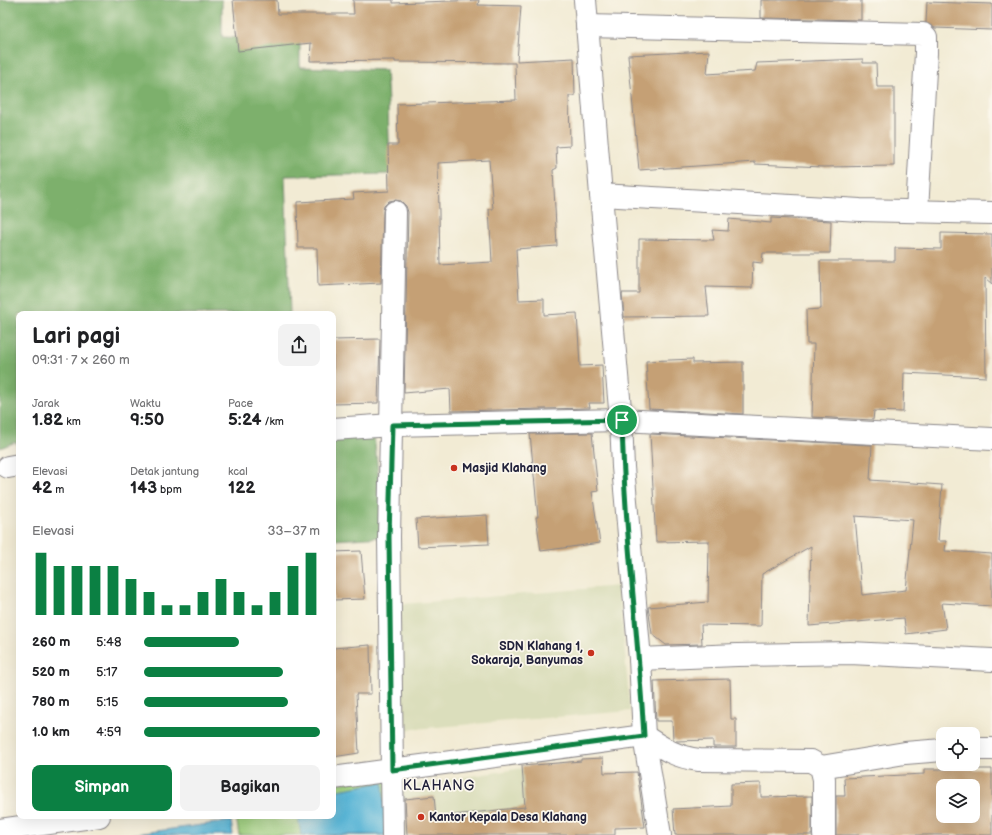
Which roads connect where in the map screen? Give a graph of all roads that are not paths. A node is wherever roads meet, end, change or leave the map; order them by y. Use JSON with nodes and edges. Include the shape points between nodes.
{"nodes":[{"id":1,"x":585,"y":0,"type":"edge"},
{"id":2,"x":587,"y":26,"type":"junction"},
{"id":3,"x":601,"y":195,"type":"junction"},
{"id":4,"x":917,"y":211,"type":"junction"},
{"id":5,"x":395,"y":212,"type":"dead end"},
{"id":6,"x":992,"y":213,"type":"edge"},
{"id":7,"x":622,"y":420,"type":"junction"},
{"id":8,"x":392,"y":425,"type":"junction"},
{"id":9,"x":336,"y":429,"type":"edge"},
{"id":10,"x":992,"y":439,"type":"edge"},
{"id":11,"x":991,"y":655,"type":"edge"},
{"id":12,"x":640,"y":659,"type":"junction"},
{"id":13,"x":644,"y":736,"type":"junction"},
{"id":14,"x":980,"y":749,"type":"edge"},
{"id":15,"x":992,"y":749,"type":"edge"},
{"id":16,"x":936,"y":751,"type":"edge"},
{"id":17,"x":821,"y":767,"type":"junction"},
{"id":18,"x":392,"y":770,"type":"junction"},
{"id":19,"x":336,"y":778,"type":"edge"},
{"id":20,"x":78,"y":819,"type":"edge"},
{"id":21,"x":0,"y":830,"type":"edge"},
{"id":22,"x":393,"y":835,"type":"edge"},
{"id":23,"x":660,"y":835,"type":"edge"},
{"id":24,"x":824,"y":835,"type":"edge"}],
"edges":[{"from":1,"to":2,"type":"street"},
{"from":2,"to":3,"type":"street"},
{"from":2,"to":4,"type":"street","via":[[922,34],[926,37],[926,53]]},
{"from":3,"to":4,"type":"street"},
{"from":3,"to":7,"type":"street"},
{"from":4,"to":6,"type":"street"},
{"from":5,"to":8,"type":"street"},
{"from":7,"to":8,"type":"street"},
{"from":7,"to":10,"type":"street"},
{"from":7,"to":12,"type":"street","via":[[623,467]]},
{"from":8,"to":9,"type":"street"},
{"from":8,"to":18,"type":"street","via":[[389,537]]},
{"from":11,"to":12,"type":"street","via":[[850,653]]},
{"from":12,"to":13,"type":"street"},
{"from":13,"to":17,"type":"street","via":[[668,752],[684,758],[811,761]]},
{"from":13,"to":18,"type":"street"},
{"from":13,"to":23,"type":"street"},
{"from":14,"to":15,"type":"street"},
{"from":16,"to":17,"type":"street"},
{"from":17,"to":24,"type":"street","via":[[824,779]]},
{"from":18,"to":19,"type":"street"},
{"from":18,"to":22,"type":"street"},
{"from":20,"to":21,"type":"street"}]}
